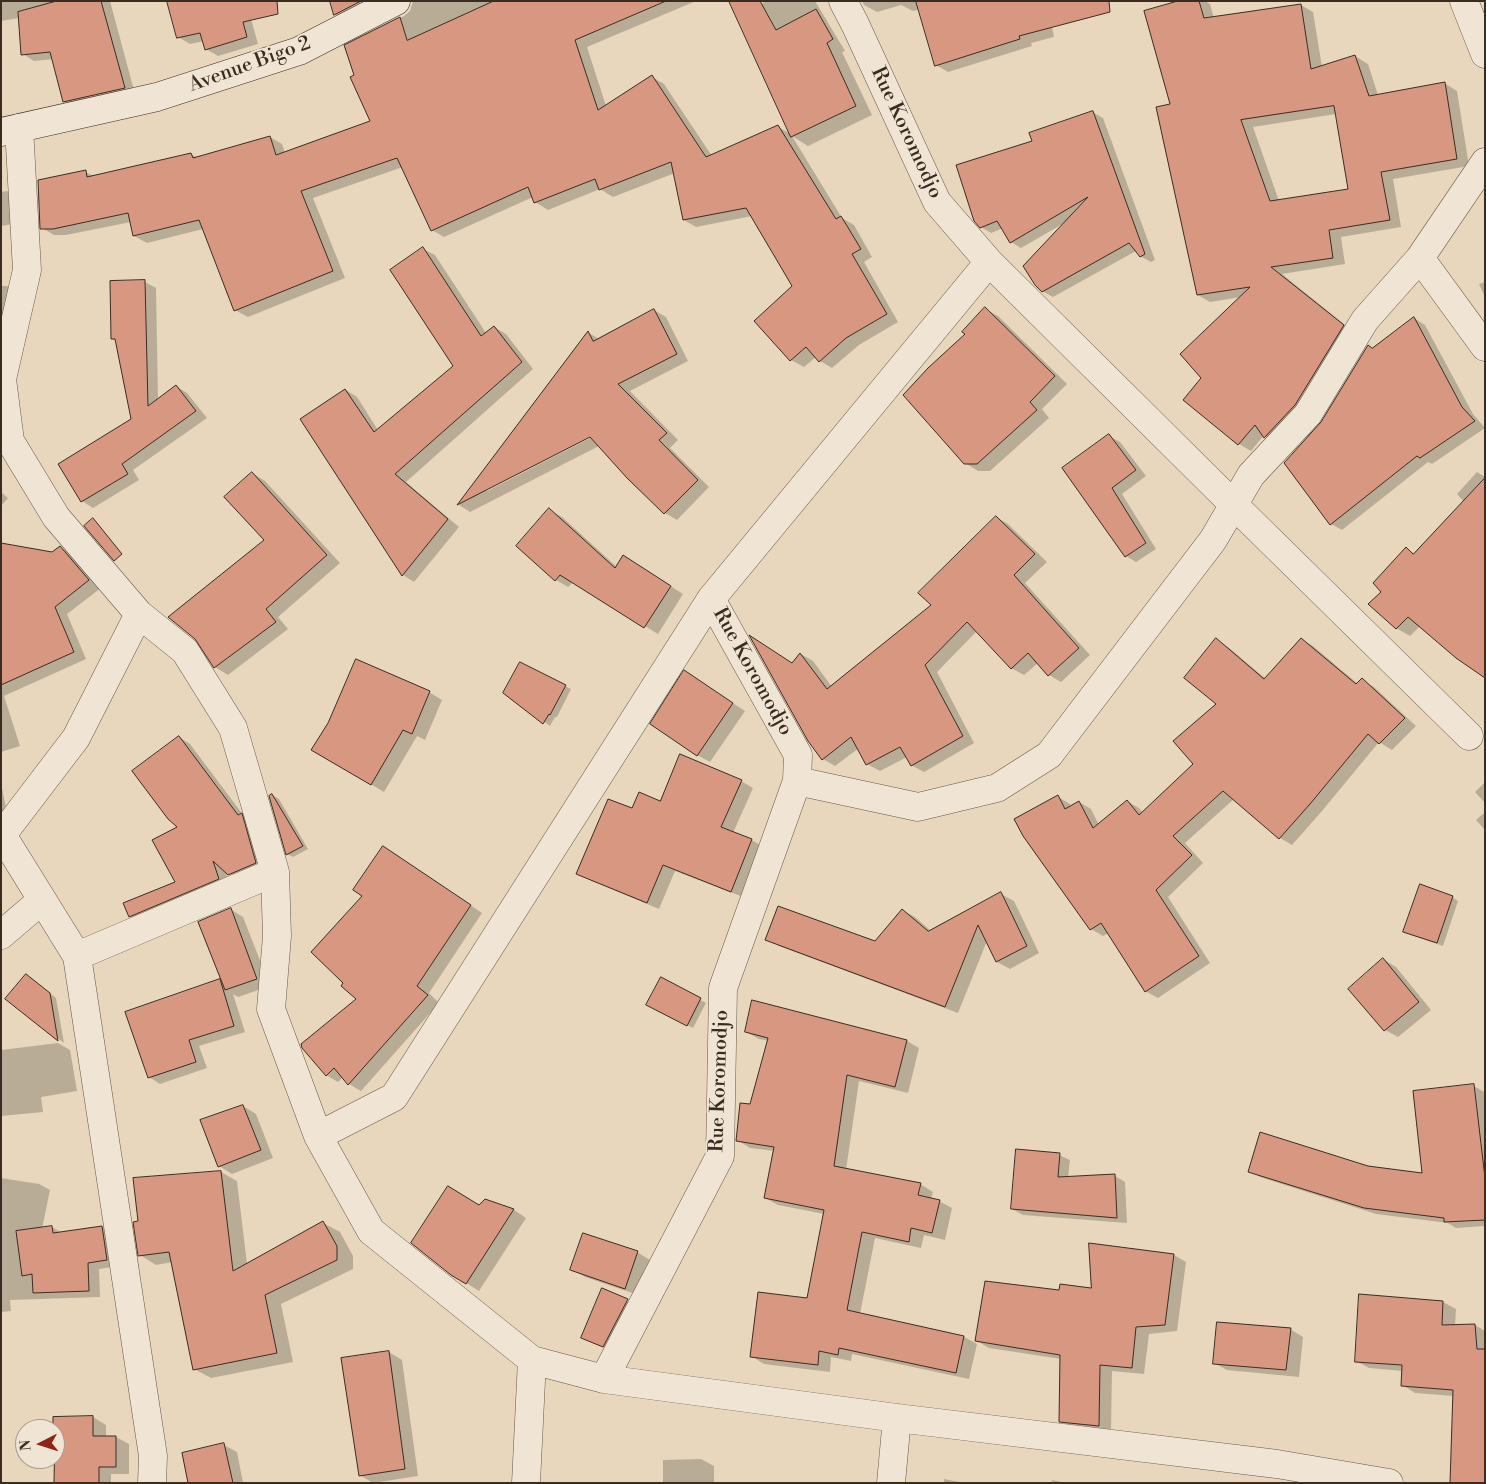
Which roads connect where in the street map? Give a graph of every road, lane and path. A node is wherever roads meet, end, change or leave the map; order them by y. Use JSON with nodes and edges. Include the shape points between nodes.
{"nodes":[{"id":1,"x":396,"y":1,"type":"edge"},
{"id":2,"x":843,"y":1,"type":"edge"},
{"id":3,"x":1464,"y":1,"type":"edge"},
{"id":4,"x":1485,"y":54,"type":"edge"},
{"id":5,"x":10,"y":130,"type":"edge"},
{"id":6,"x":1485,"y":162,"type":"edge"},
{"id":7,"x":1420,"y":258,"type":"junction"},
{"id":8,"x":989,"y":262,"type":"junction"},
{"id":9,"x":1485,"y":347,"type":"edge"},
{"id":10,"x":1233,"y":504,"type":"junction"},
{"id":11,"x":711,"y":599,"type":"junction"},
{"id":12,"x":139,"y":614,"type":"junction"},
{"id":13,"x":1469,"y":736,"type":"dead end"},
{"id":14,"x":797,"y":781,"type":"junction"},
{"id":15,"x":275,"y":872,"type":"junction"},
{"id":16,"x":42,"y":900,"type":"junction"},
{"id":17,"x":1,"y":935,"type":"edge"},
{"id":18,"x":77,"y":956,"type":"junction"},
{"id":19,"x":318,"y":1136,"type":"junction"},
{"id":20,"x":532,"y":1360,"type":"junction"},
{"id":21,"x":604,"y":1380,"type":"junction"},
{"id":22,"x":897,"y":1418,"type":"junction"},
{"id":23,"x":1275,"y":1473,"type":"edge"},
{"id":24,"x":152,"y":1483,"type":"edge"},
{"id":25,"x":526,"y":1483,"type":"edge"},
{"id":26,"x":890,"y":1483,"type":"edge"},
{"id":27,"x":1389,"y":1483,"type":"edge"}],
"edges":[{"from":1,"to":5,"type":"street","name":"Avenue Bigo 2","via":[[299,51],[157,97]]},
{"from":2,"to":8,"type":"street","name":"Rue Koromodjo","via":[[937,202]]},
{"from":3,"to":4,"type":"street"},
{"from":5,"to":12,"type":"street","via":[[27,270],[2,379],[10,441],[56,517]]},
{"from":6,"to":7,"type":"street"},
{"from":7,"to":9,"type":"street"},
{"from":7,"to":10,"type":"street","via":[[1365,320],[1308,414],[1250,475]]},
{"from":8,"to":10,"type":"street"},
{"from":8,"to":11,"type":"street","name":"Rue Koromodjo"},
{"from":10,"to":13,"type":"street"},
{"from":10,"to":14,"type":"street","via":[[1213,540],[1048,755],[997,788],[918,807]]},
{"from":11,"to":14,"type":"street","name":"Rue Koromodjo","via":[[798,755]]},
{"from":11,"to":19,"type":"street","via":[[394,1097]]},
{"from":12,"to":15,"type":"street","via":[[185,651],[233,728]]},
{"from":12,"to":16,"type":"street","via":[[76,738],[2,835]]},
{"from":14,"to":21,"type":"street","name":"Rue Koromodjo","via":[[723,988],[720,1156]]},
{"from":15,"to":18,"type":"street"},
{"from":15,"to":19,"type":"street","via":[[277,936],[271,1009]]},
{"from":16,"to":17,"type":"street"},
{"from":16,"to":18,"type":"street"},
{"from":18,"to":24,"type":"street","via":[[153,1456]]},
{"from":19,"to":20,"type":"street","via":[[371,1231]]},
{"from":20,"to":21,"type":"street"},
{"from":20,"to":25,"type":"street"},
{"from":21,"to":22,"type":"street"},
{"from":22,"to":23,"type":"street"},
{"from":22,"to":26,"type":"street"},
{"from":23,"to":27,"type":"street"}]}
